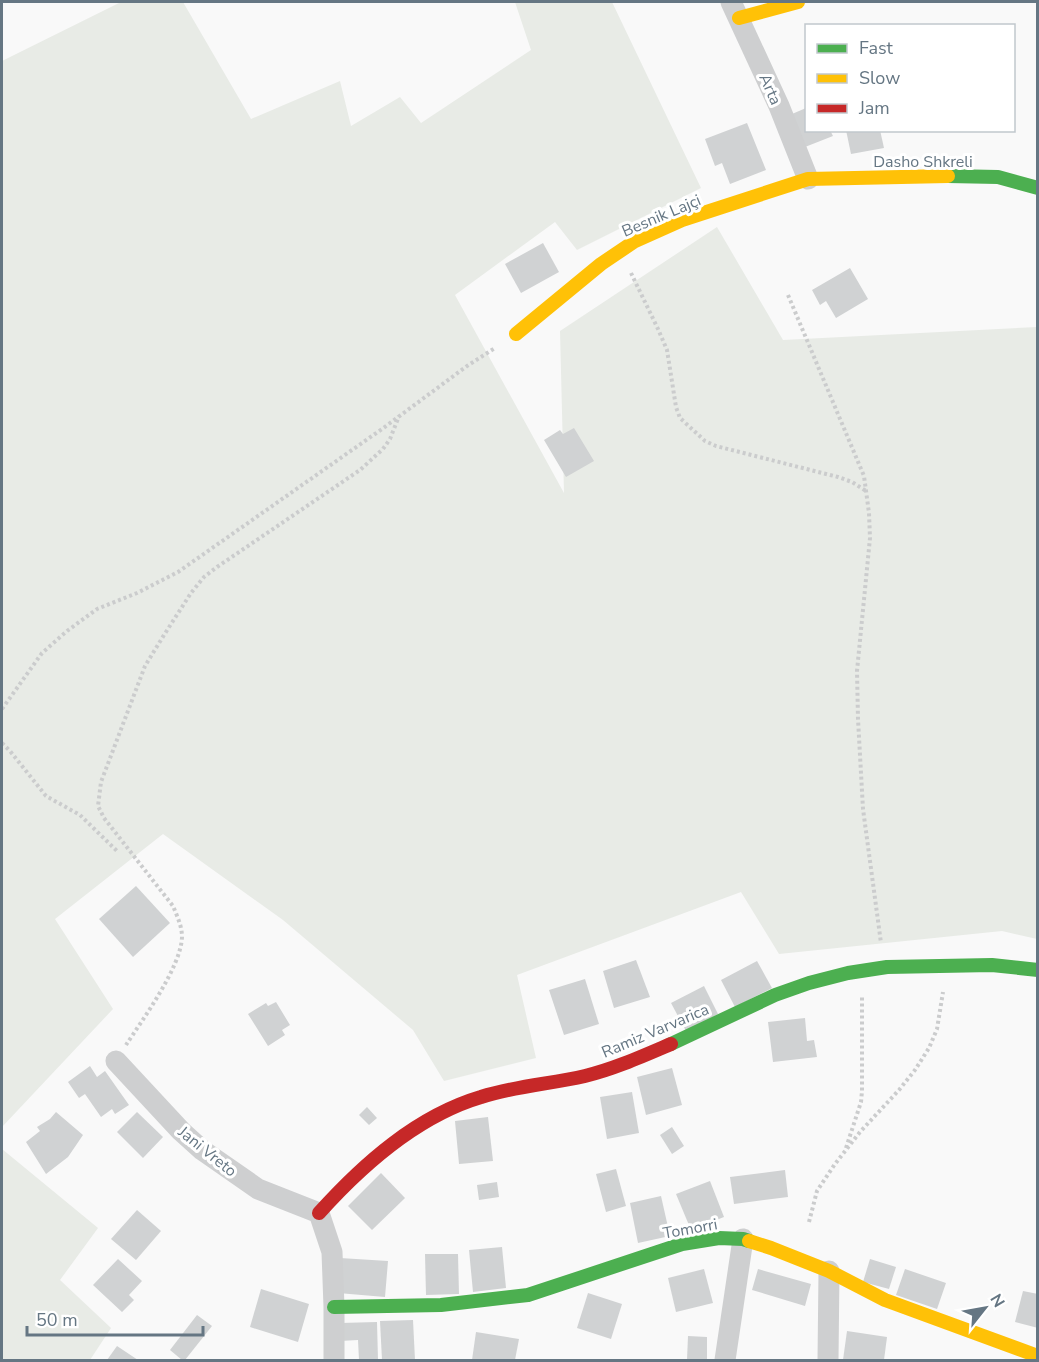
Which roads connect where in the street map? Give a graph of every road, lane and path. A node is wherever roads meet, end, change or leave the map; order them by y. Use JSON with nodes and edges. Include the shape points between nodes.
{"nodes":[{"id":1,"x":798,"y":2,"type":"edge"},
{"id":2,"x":735,"y":10,"type":"edge"},
{"id":3,"x":808,"y":178,"type":"junction"},
{"id":4,"x":1038,"y":188,"type":"edge"},
{"id":5,"x":620,"y":251,"type":"junction"},
{"id":6,"x":788,"y":296,"type":"dead end"},
{"id":7,"x":516,"y":334,"type":"joint"},
{"id":8,"x":399,"y":417,"type":"junction"},
{"id":9,"x":867,"y":492,"type":"junction"},
{"id":10,"x":2,"y":709,"type":"edge"},
{"id":11,"x":2,"y":744,"type":"edge"},
{"id":12,"x":117,"y":851,"type":"dead end"},
{"id":13,"x":946,"y":967,"type":"junction"},
{"id":14,"x":885,"y":968,"type":"junction"},
{"id":15,"x":1038,"y":970,"type":"edge"},
{"id":16,"x":862,"y":971,"type":"junction"},
{"id":17,"x":116,"y":1061,"type":"joint"},
{"id":18,"x":844,"y":1153,"type":"junction"},
{"id":19,"x":319,"y":1213,"type":"junction"},
{"id":20,"x":809,"y":1222,"type":"dead end"},
{"id":21,"x":743,"y":1239,"type":"junction"},
{"id":22,"x":830,"y":1271,"type":"junction"},
{"id":23,"x":334,"y":1307,"type":"junction"},
{"id":24,"x":1025,"y":1355,"type":"edge"},
{"id":25,"x":334,"y":1360,"type":"edge"},
{"id":26,"x":725,"y":1360,"type":"edge"},
{"id":27,"x":828,"y":1360,"type":"edge"}],
"edges":[{"from":1,"to":2,"type":"street"},
{"from":2,"to":3,"type":"street","name":"Arta"},
{"from":3,"to":4,"type":"street","name":"Dasho Shkreli","via":[[998,177]]},
{"from":3,"to":5,"type":"street","name":"Besnik Lajçi","via":[[682,220]]},
{"from":5,"to":7,"type":"street","name":"Besnik Lajçi"},
{"from":5,"to":9,"type":"path","via":[[667,350],[680,418],[716,446],[838,477]]},
{"from":6,"to":9,"type":"path","via":[[864,476]]},
{"from":7,"to":8,"type":"path"},
{"from":8,"to":10,"type":"path","via":[[178,572],[97,609],[42,653]]},
{"from":8,"to":17,"type":"path","via":[[390,439],[360,470],[204,577],[145,666],[101,782],[98,806],[173,906],[182,937],[180,954]]},
{"from":9,"to":14,"type":"path","via":[[870,538],[857,671],[858,719],[863,809]]},
{"from":11,"to":12,"type":"path","via":[[46,796],[80,815]]},
{"from":13,"to":14,"type":"street","name":"Ramiz Varvarica"},
{"from":13,"to":15,"type":"street","name":"Ramiz Varvarica","via":[[994,965]]},
{"from":13,"to":18,"type":"path","via":[[937,1029],[929,1048]]},
{"from":14,"to":16,"type":"street","name":"Ramiz Varvarica"},
{"from":16,"to":18,"type":"path","via":[[861,1102]]},
{"from":16,"to":19,"type":"street","name":"Ramiz Varvarica","via":[[802,985],[609,1070],[503,1090],[463,1103],[394,1143],[338,1190]]},
{"from":17,"to":19,"type":"street","name":"Jani Vreto","via":[[201,1150],[258,1189]]},
{"from":18,"to":20,"type":"path","via":[[817,1191]]},
{"from":19,"to":23,"type":"street","via":[[332,1252]]},
{"from":21,"to":22,"type":"street","name":"Tomorri"},
{"from":21,"to":23,"type":"street","name":"Tomorri","via":[[682,1244],[528,1295],[441,1305]]},
{"from":21,"to":26,"type":"street"},
{"from":22,"to":24,"type":"street","name":"Tomorri","via":[[885,1300]]},
{"from":22,"to":27,"type":"street"},
{"from":23,"to":25,"type":"street"}]}
